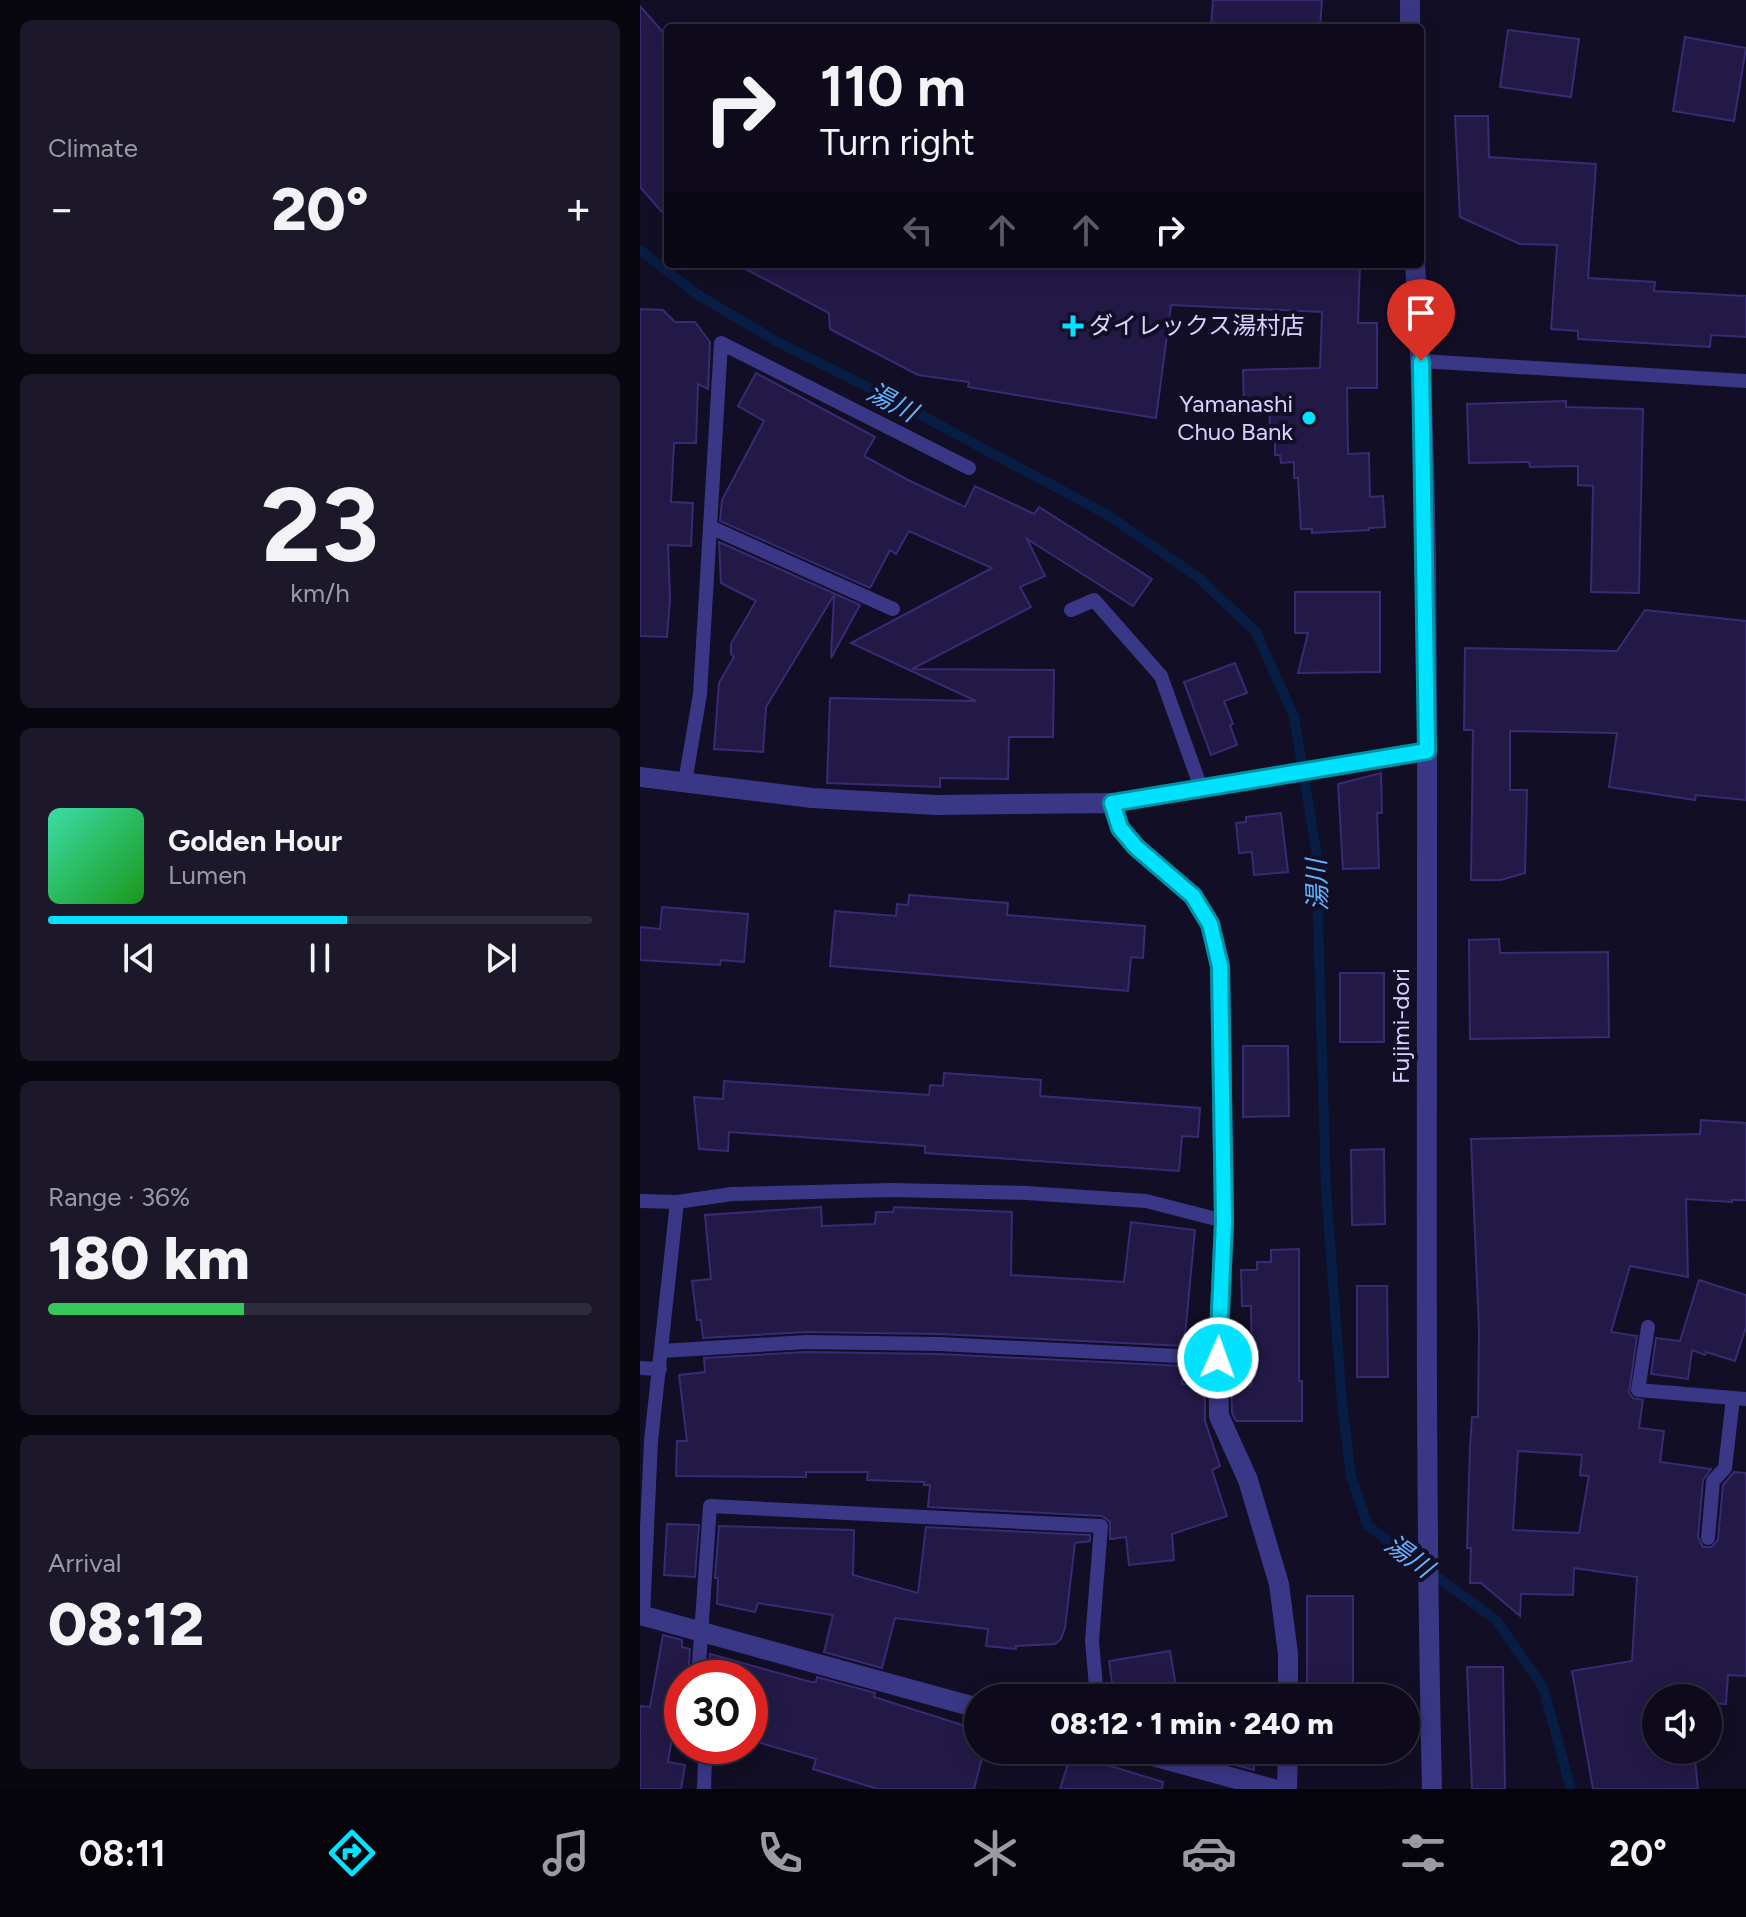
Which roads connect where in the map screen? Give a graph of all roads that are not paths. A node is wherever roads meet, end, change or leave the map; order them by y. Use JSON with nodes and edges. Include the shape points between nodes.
{"nodes":[{"id":1,"x":1410,"y":0,"type":"edge"},
{"id":2,"x":1410,"y":24,"type":"edge"},
{"id":3,"x":1415,"y":268,"type":"edge"},
{"id":4,"x":1421,"y":361,"type":"junction"},
{"id":5,"x":1746,"y":381,"type":"edge"},
{"id":6,"x":969,"y":468,"type":"dead end"},
{"id":7,"x":710,"y":527,"type":"junction"},
{"id":8,"x":893,"y":609,"type":"dead end"},
{"id":9,"x":1071,"y":610,"type":"dead end"},
{"id":10,"x":1427,"y":751,"type":"junction"},
{"id":11,"x":640,"y":777,"type":"edge"},
{"id":12,"x":685,"y":782,"type":"junction"},
{"id":13,"x":1201,"y":788,"type":"junction"},
{"id":14,"x":1112,"y":803,"type":"junction"},
{"id":15,"x":640,"y":1201,"type":"edge"},
{"id":16,"x":677,"y":1202,"type":"junction"},
{"id":17,"x":1224,"y":1221,"type":"junction"},
{"id":18,"x":1648,"y":1327,"type":"dead end"},
{"id":19,"x":662,"y":1351,"type":"junction"},
{"id":20,"x":1218,"y":1358,"type":"junction"},
{"id":21,"x":640,"y":1368,"type":"edge"},
{"id":22,"x":660,"y":1369,"type":"junction"},
{"id":23,"x":1740,"y":1399,"type":"edge"},
{"id":24,"x":1708,"y":1538,"type":"dead end"},
{"id":25,"x":642,"y":1616,"type":"edge"},
{"id":26,"x":703,"y":1632,"type":"junction"},
{"id":27,"x":700,"y":1660,"type":"edge"},
{"id":28,"x":1096,"y":1684,"type":"edge"},
{"id":29,"x":1288,"y":1684,"type":"edge"},
{"id":30,"x":964,"y":1704,"type":"edge"},
{"id":31,"x":705,"y":1764,"type":"edge"},
{"id":32,"x":1182,"y":1764,"type":"edge"},
{"id":33,"x":1288,"y":1764,"type":"edge"},
{"id":34,"x":704,"y":1789,"type":"edge"},
{"id":35,"x":1273,"y":1789,"type":"edge"},
{"id":36,"x":1287,"y":1789,"type":"edge"},
{"id":37,"x":1432,"y":1789,"type":"edge"}],
"edges":[{"from":1,"to":2,"type":"street"},
{"from":3,"to":4,"type":"street","name":"Fujimi-dori"},
{"from":4,"to":5,"type":"lane"},
{"from":4,"to":10,"type":"street","name":"Fujimi-dori"},
{"from":6,"to":7,"type":"lane","via":[[721,343]]},
{"from":7,"to":8,"type":"lane"},
{"from":7,"to":12,"type":"lane","via":[[700,694]]},
{"from":9,"to":13,"type":"lane","via":[[1094,600],[1161,676]]},
{"from":10,"to":13,"type":"lane"},
{"from":10,"to":37,"type":"street","name":"Fujimi-dori","via":[[1427,1598]]},
{"from":11,"to":12,"type":"street"},
{"from":12,"to":14,"type":"street","via":[[812,798],[936,805]]},
{"from":13,"to":14,"type":"lane"},
{"from":14,"to":17,"type":"street","via":[[1120,828],[1193,896],[1210,924],[1220,966]]},
{"from":15,"to":16,"type":"lane"},
{"from":16,"to":17,"type":"lane","via":[[732,1194],[1026,1193],[1146,1201]]},
{"from":16,"to":19,"type":"lane"},
{"from":17,"to":20,"type":"street"},
{"from":18,"to":23,"type":"lane","via":[[1638,1390]]},
{"from":19,"to":20,"type":"lane","via":[[806,1342]]},
{"from":19,"to":22,"type":"lane"},
{"from":20,"to":29,"type":"street","via":[[1219,1416],[1248,1480],[1279,1584]]},
{"from":21,"to":22,"type":"lane"},
{"from":22,"to":25,"type":"lane"},
{"from":23,"to":24,"type":"lane","via":[[1725,1468],[1713,1481]]},
{"from":25,"to":26,"type":"street"},
{"from":26,"to":27,"type":"lane"},
{"from":26,"to":28,"type":"lane","via":[[710,1506],[1101,1526],[1092,1641]]},
{"from":26,"to":30,"type":"street"},
{"from":31,"to":34,"type":"lane"},
{"from":32,"to":35,"type":"street"},
{"from":33,"to":36,"type":"street"}]}
